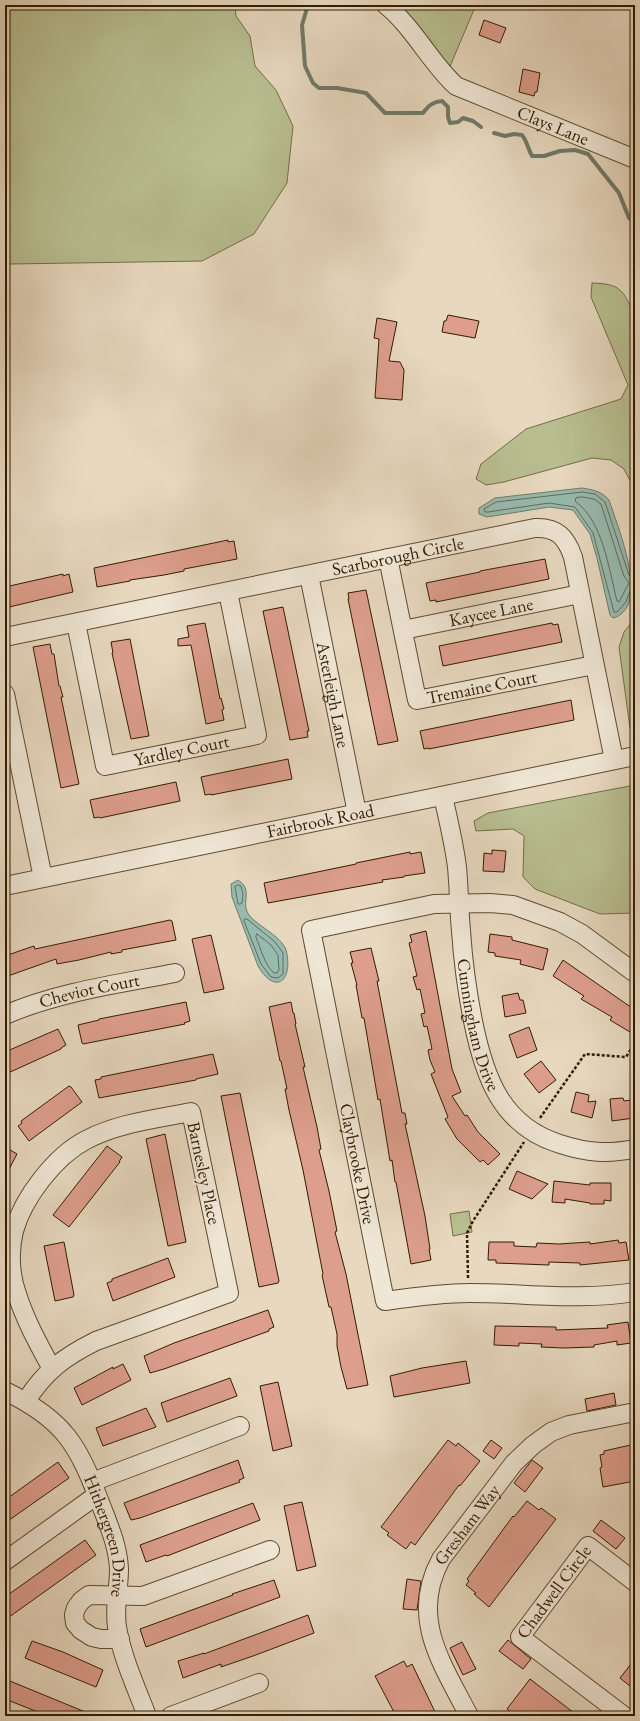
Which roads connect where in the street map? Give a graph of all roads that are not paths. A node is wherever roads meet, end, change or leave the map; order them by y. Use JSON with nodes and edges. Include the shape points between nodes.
{"nodes":[{"id":1,"x":386,"y":5,"type":"edge"},
{"id":2,"x":635,"y":159,"type":"edge"},
{"id":3,"x":388,"y":558,"type":"junction"},
{"id":4,"x":309,"y":575,"type":"junction"},
{"id":5,"x":228,"y":592,"type":"junction"},
{"id":6,"x":580,"y":594,"type":"junction"},
{"id":7,"x":76,"y":623,"type":"junction"},
{"id":8,"x":403,"y":630,"type":"junction"},
{"id":9,"x":5,"y":637,"type":"edge"},
{"id":10,"x":594,"y":665,"type":"junction"},
{"id":11,"x":5,"y":694,"type":"edge"},
{"id":12,"x":635,"y":756,"type":"edge"},
{"id":13,"x":614,"y":760,"type":"junction"},
{"id":14,"x":443,"y":796,"type":"junction"},
{"id":15,"x":357,"y":813,"type":"junction"},
{"id":16,"x":43,"y":878,"type":"junction"},
{"id":17,"x":5,"y":886,"type":"edge"},
{"id":18,"x":460,"y":903,"type":"junction"},
{"id":19,"x":175,"y":973,"type":"dead end"},
{"id":20,"x":635,"y":973,"type":"edge"},
{"id":21,"x":5,"y":1015,"type":"edge"},
{"id":22,"x":635,"y":1149,"type":"edge"},
{"id":23,"x":635,"y":1292,"type":"edge"},
{"id":24,"x":52,"y":1368,"type":"junction"},
{"id":25,"x":5,"y":1391,"type":"edge"},
{"id":26,"x":26,"y":1401,"type":"junction"},
{"id":27,"x":635,"y":1412,"type":"edge"},
{"id":28,"x":240,"y":1426,"type":"dead end"},
{"id":29,"x":95,"y":1489,"type":"junction"},
{"id":30,"x":270,"y":1550,"type":"dead end"},
{"id":31,"x":5,"y":1561,"type":"edge"},
{"id":32,"x":635,"y":1582,"type":"edge"},
{"id":33,"x":117,"y":1595,"type":"junction"},
{"id":34,"x":120,"y":1639,"type":"junction"},
{"id":35,"x":259,"y":1683,"type":"dead end"},
{"id":36,"x":147,"y":1716,"type":"edge"},
{"id":37,"x":171,"y":1716,"type":"edge"},
{"id":38,"x":469,"y":1716,"type":"edge"},
{"id":39,"x":624,"y":1716,"type":"edge"}],
"edges":[{"from":1,"to":2,"type":"street","name":"Clays Lane","via":[[399,16],[456,86]]},
{"from":3,"to":4,"type":"street","name":"Scarborough Circle"},
{"from":3,"to":6,"type":"street","name":"Scarborough Circle","via":[[545,528],[556,531],[569,546]]},
{"from":3,"to":8,"type":"street","name":"Tremaine Court"},
{"from":4,"to":5,"type":"street","name":"Scarborough Circle"},
{"from":4,"to":15,"type":"street","name":"Asterleigh Lane"},
{"from":5,"to":7,"type":"street","name":"Scarborough Circle"},
{"from":5,"to":7,"type":"street","name":"Yardley Court","via":[[257,736],[105,766]]},
{"from":6,"to":8,"type":"street","name":"Kaycee Lane"},
{"from":6,"to":10,"type":"street","name":"Scarborough Circle"},
{"from":7,"to":9,"type":"street","name":"Scarborough Circle"},
{"from":8,"to":10,"type":"street","name":"Tremaine Court","via":[[417,700]]},
{"from":10,"to":13,"type":"street","name":"Scarborough Circle"},
{"from":11,"to":16,"type":"street"},
{"from":12,"to":13,"type":"street","name":"Fairbrook Road"},
{"from":13,"to":14,"type":"street","name":"Fairbrook Road"},
{"from":14,"to":15,"type":"street","name":"Fairbrook Road"},
{"from":14,"to":18,"type":"street","name":"Cunningham Drive","via":[[457,866]]},
{"from":15,"to":16,"type":"street","name":"Fairbrook Road"},
{"from":16,"to":17,"type":"street","name":"Fairbrook Road"},
{"from":18,"to":20,"type":"street","via":[[513,905],[536,912],[582,934]]},
{"from":18,"to":22,"type":"street","name":"Cunningham Drive","via":[[467,992],[479,1052],[496,1094],[516,1120],[547,1140],[602,1153]]},
{"from":18,"to":23,"type":"street","name":"Claybrooke Drive","via":[[434,904],[311,930],[385,1301],[469,1293],[567,1296]]},
{"from":19,"to":21,"type":"street","name":"Cheviot Court","via":[[67,994]]},
{"from":24,"to":24,"type":"street","name":"Barnesley Place","via":[[96,1341],[229,1292],[191,1112],[119,1126],[85,1140],[51,1168],[24,1207],[14,1231],[11,1252],[16,1294]]},
{"from":24,"to":26,"type":"street","name":"Barnesley Place"},
{"from":25,"to":26,"type":"street","name":"Hithergreen Drive"},
{"from":26,"to":29,"type":"street","name":"Hithergreen Drive","via":[[53,1420],[67,1436],[77,1450]]},
{"from":27,"to":38,"type":"street","name":"Gresham Way","via":[[569,1425],[551,1432],[533,1445],[514,1464],[441,1558],[433,1573],[428,1592],[427,1611],[430,1629],[438,1657]]},
{"from":28,"to":29,"type":"street"},
{"from":29,"to":31,"type":"street"},
{"from":29,"to":33,"type":"street","name":"Hithergreen Drive","via":[[115,1540],[119,1569]]},
{"from":30,"to":33,"type":"street","via":[[143,1596]]},
{"from":32,"to":39,"type":"street","name":"Chadwell Circle","via":[[588,1546],[520,1637]]},
{"from":33,"to":34,"type":"street","name":"Hithergreen Drive","via":[[116,1613]]},
{"from":33,"to":34,"type":"street","via":[[89,1595],[81,1600],[74,1616],[75,1623],[81,1630],[92,1636],[101,1639]]},
{"from":34,"to":36,"type":"street","name":"Hithergreen Drive"},
{"from":35,"to":37,"type":"street"}]}
